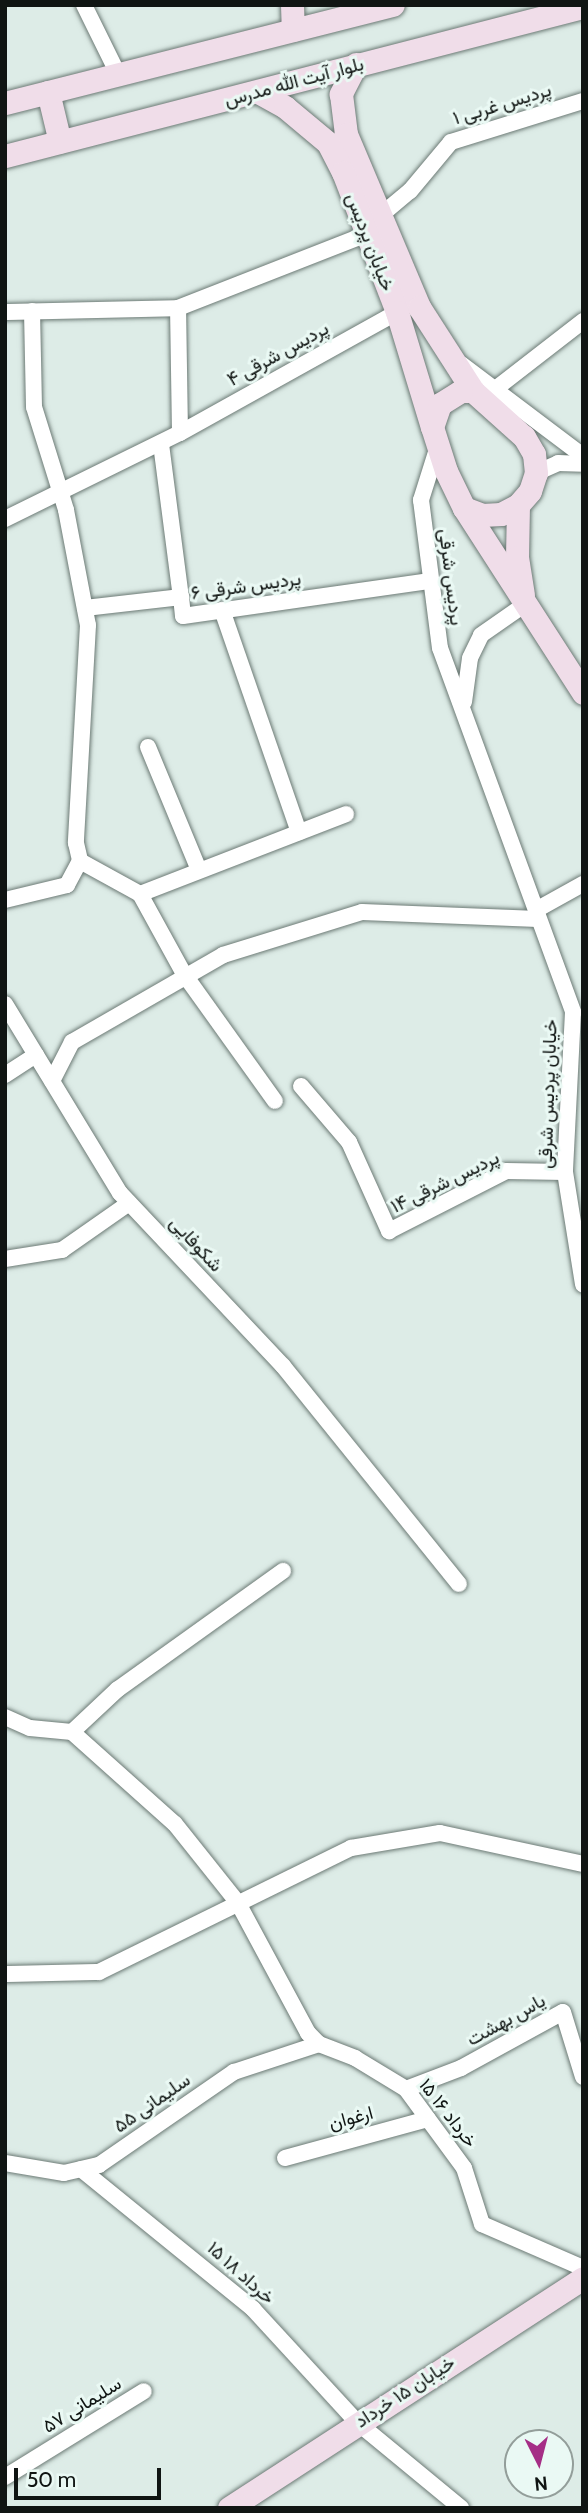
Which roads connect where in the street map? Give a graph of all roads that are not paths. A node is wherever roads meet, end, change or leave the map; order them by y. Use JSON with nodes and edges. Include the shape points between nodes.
{"nodes":[{"id":1,"x":83,"y":5,"type":"edge"},
{"id":2,"x":292,"y":5,"type":"edge"},
{"id":3,"x":393,"y":5,"type":"edge"},
{"id":4,"x":583,"y":7,"type":"edge"},
{"id":5,"x":336,"y":12,"type":"edge"},
{"id":6,"x":293,"y":30,"type":"junction"},
{"id":7,"x":356,"y":65,"type":"junction"},
{"id":8,"x":118,"y":74,"type":"junction"},
{"id":9,"x":48,"y":92,"type":"junction"},
{"id":10,"x":258,"y":92,"type":"junction"},
{"id":11,"x":583,"y":101,"type":"edge"},
{"id":12,"x":5,"y":103,"type":"edge"},
{"id":13,"x":61,"y":142,"type":"junction"},
{"id":14,"x":5,"y":156,"type":"edge"},
{"id":15,"x":381,"y":215,"type":"junction"},
{"id":16,"x":367,"y":234,"type":"junction"},
{"id":17,"x":178,"y":308,"type":"junction"},
{"id":18,"x":32,"y":311,"type":"junction"},
{"id":19,"x":5,"y":312,"type":"edge"},
{"id":20,"x":397,"y":312,"type":"junction"},
{"id":21,"x":583,"y":321,"type":"edge"},
{"id":22,"x":484,"y":391,"type":"junction"},
{"id":23,"x":180,"y":433,"type":"junction"},
{"id":24,"x":435,"y":436,"type":"junction"},
{"id":25,"x":161,"y":444,"type":"junction"},
{"id":26,"x":583,"y":456,"type":"edge"},
{"id":27,"x":583,"y":464,"type":"edge"},
{"id":28,"x":536,"y":472,"type":"junction"},
{"id":29,"x":61,"y":491,"type":"junction"},
{"id":30,"x":518,"y":505,"type":"junction"},
{"id":31,"x":464,"y":508,"type":"junction"},
{"id":32,"x":5,"y":519,"type":"edge"},
{"id":33,"x":429,"y":581,"type":"junction"},
{"id":34,"x":181,"y":597,"type":"junction"},
{"id":35,"x":524,"y":605,"type":"junction"},
{"id":36,"x":85,"y":608,"type":"junction"},
{"id":37,"x":222,"y":610,"type":"junction"},
{"id":38,"x":583,"y":693,"type":"edge"},
{"id":39,"x":464,"y":711,"type":"junction"},
{"id":40,"x":148,"y":747,"type":"dead end"},
{"id":41,"x":346,"y":814,"type":"dead end"},
{"id":42,"x":299,"y":832,"type":"junction"},
{"id":43,"x":80,"y":861,"type":"junction"},
{"id":44,"x":199,"y":870,"type":"junction"},
{"id":45,"x":583,"y":884,"type":"edge"},
{"id":46,"x":140,"y":894,"type":"junction"},
{"id":47,"x":5,"y":900,"type":"edge"},
{"id":48,"x":537,"y":915,"type":"junction"},
{"id":49,"x":184,"y":974,"type":"junction"},
{"id":50,"x":5,"y":1004,"type":"edge"},
{"id":51,"x":36,"y":1055,"type":"junction"},
{"id":52,"x":5,"y":1076,"type":"edge"},
{"id":53,"x":52,"y":1081,"type":"junction"},
{"id":54,"x":301,"y":1086,"type":"dead end"},
{"id":55,"x":275,"y":1101,"type":"dead end"},
{"id":56,"x":565,"y":1172,"type":"junction"},
{"id":57,"x":130,"y":1203,"type":"junction"},
{"id":58,"x":578,"y":1240,"type":"edge"},
{"id":59,"x":5,"y":1259,"type":"edge"},
{"id":60,"x":583,"y":1286,"type":"edge"},
{"id":61,"x":283,"y":1572,"type":"dead end"},
{"id":62,"x":459,"y":1584,"type":"dead end"},
{"id":63,"x":7,"y":1722,"type":"edge"},
{"id":64,"x":72,"y":1732,"type":"junction"},
{"id":65,"x":583,"y":1864,"type":"edge"},
{"id":66,"x":238,"y":1903,"type":"junction"},
{"id":67,"x":5,"y":1974,"type":"edge"},
{"id":68,"x":319,"y":2044,"type":"junction"},
{"id":69,"x":583,"y":2077,"type":"edge"},
{"id":70,"x":406,"y":2089,"type":"junction"},
{"id":71,"x":428,"y":2119,"type":"junction"},
{"id":72,"x":285,"y":2158,"type":"dead end"},
{"id":73,"x":5,"y":2163,"type":"edge"},
{"id":74,"x":81,"y":2169,"type":"junction"},
{"id":75,"x":583,"y":2267,"type":"edge"},
{"id":76,"x":583,"y":2278,"type":"edge"},
{"id":77,"x":144,"y":2391,"type":"dead end"},
{"id":78,"x":358,"y":2423,"type":"junction"},
{"id":79,"x":5,"y":2477,"type":"edge"},
{"id":80,"x":229,"y":2508,"type":"edge"},
{"id":81,"x":461,"y":2508,"type":"edge"}],
"edges":[{"from":1,"to":8,"type":"street"},
{"from":2,"to":6,"type":"street"},
{"from":3,"to":5,"type":"street"},
{"from":4,"to":7,"type":"street","name":"بلوار آیت الله مدرس"},
{"from":5,"to":6,"type":"street"},
{"from":6,"to":8,"type":"street"},
{"from":7,"to":10,"type":"street","name":"بلوار آیت الله مدرس"},
{"from":7,"to":15,"type":"street","name":"خیابان پردیس","via":[[341,94],[346,134]]},
{"from":8,"to":9,"type":"street"},
{"from":9,"to":12,"type":"street"},
{"from":9,"to":13,"type":"street"},
{"from":10,"to":13,"type":"street","name":"بلوار آیت الله مدرس"},
{"from":10,"to":16,"type":"street","name":"خیابان پردیس","via":[[285,107],[328,143]]},
{"from":11,"to":15,"type":"street","name":"پردیس غربی ۱","via":[[451,142],[410,191]]},
{"from":13,"to":14,"type":"street","name":"بلوار آیت الله مدرس"},
{"from":15,"to":22,"type":"street","name":"خیابان پردیس","via":[[419,307],[449,353]]},
{"from":16,"to":17,"type":"street"},
{"from":16,"to":20,"type":"street","name":"خیابان پردیس"},
{"from":17,"to":18,"type":"street"},
{"from":17,"to":23,"type":"street"},
{"from":18,"to":19,"type":"street"},
{"from":18,"to":29,"type":"street","via":[[34,407]]},
{"from":20,"to":23,"type":"street","name":"پردیس شرقی ۴"},
{"from":20,"to":24,"type":"street","name":"خیابان پردیس"},
{"from":21,"to":22,"type":"street"},
{"from":22,"to":24,"type":"street","via":[[449,396],[440,404]]},
{"from":22,"to":26,"type":"street"},
{"from":22,"to":28,"type":"street","via":[[524,438],[534,454]]},
{"from":23,"to":25,"type":"street","name":"پردیس شرقی ۴"},
{"from":24,"to":31,"type":"street"},
{"from":24,"to":33,"type":"street","name":"پردیس شرقی","via":[[421,500]]},
{"from":25,"to":29,"type":"street","name":"پردیس شرقی ۴"},
{"from":25,"to":34,"type":"street"},
{"from":27,"to":28,"type":"street","via":[[558,463]]},
{"from":28,"to":30,"type":"street","via":[[530,491]]},
{"from":29,"to":32,"type":"street","name":"پردیس شرقی ۴"},
{"from":29,"to":36,"type":"street"},
{"from":30,"to":31,"type":"street","via":[[501,514],[482,515]]},
{"from":30,"to":35,"type":"street","via":[[517,558]]},
{"from":31,"to":35,"type":"street"},
{"from":33,"to":37,"type":"street","name":"پردیس شرقی ۶"},
{"from":33,"to":39,"type":"street","name":"پردیس شرقی","via":[[440,648]]},
{"from":34,"to":36,"type":"street","name":"پردیس شرقی ۶"},
{"from":34,"to":37,"type":"street","name":"پردیس شرقی ۶","via":[[183,616]]},
{"from":35,"to":38,"type":"street"},
{"from":35,"to":39,"type":"street","via":[[481,635],[465,678]]},
{"from":36,"to":43,"type":"street","via":[[88,625],[76,843]]},
{"from":37,"to":42,"type":"street"},
{"from":39,"to":48,"type":"street","name":"خیابان پردیس شرقی"},
{"from":40,"to":44,"type":"street"},
{"from":41,"to":42,"type":"street"},
{"from":42,"to":44,"type":"street"},
{"from":43,"to":46,"type":"street"},
{"from":43,"to":47,"type":"street","via":[[66,885]]},
{"from":44,"to":46,"type":"street"},
{"from":45,"to":48,"type":"street"},
{"from":46,"to":49,"type":"street"},
{"from":48,"to":49,"type":"street","via":[[362,912],[223,954]]},
{"from":48,"to":56,"type":"street","name":"خیابان پردیس شرقی","via":[[573,1012]]},
{"from":49,"to":53,"type":"street","via":[[72,1042]]},
{"from":49,"to":55,"type":"street"},
{"from":50,"to":51,"type":"street","name":"شکوفایی"},
{"from":51,"to":52,"type":"street"},
{"from":51,"to":53,"type":"street","name":"شکوفایی"},
{"from":53,"to":57,"type":"street","name":"شکوفایی"},
{"from":54,"to":56,"type":"street","name":"پردیس شرقی ۱۴","via":[[349,1142],[389,1231],[506,1171]]},
{"from":56,"to":58,"type":"street","name":"خیابان پردیس شرقی"},
{"from":57,"to":59,"type":"street","via":[[62,1250]]},
{"from":57,"to":62,"type":"street","name":"شکوفایی","via":[[283,1366]]},
{"from":58,"to":60,"type":"street","name":"خیابان پردیس شرقی"},
{"from":61,"to":64,"type":"street","via":[[118,1689]]},
{"from":63,"to":64,"type":"street"},
{"from":64,"to":66,"type":"street","via":[[176,1825]]},
{"from":65,"to":66,"type":"street","via":[[440,1833],[338,1852]]},
{"from":66,"to":67,"type":"street","via":[[99,1972]]},
{"from":66,"to":68,"type":"street","via":[[308,2033]]},
{"from":68,"to":70,"type":"street","name":"۱۵ خرداد ۱۶","via":[[355,2058]]},
{"from":68,"to":74,"type":"street","name":"سلیمانی ۵۵","via":[[234,2072],[99,2165]]},
{"from":69,"to":70,"type":"street","name":"یاس بهشت","via":[[563,2012],[461,2068]]},
{"from":70,"to":71,"type":"street","name":"۱۵ خرداد ۱۶"},
{"from":71,"to":72,"type":"street","name":"ارغوان"},
{"from":71,"to":75,"type":"street","name":"۱۵ خرداد ۱۶","via":[[464,2168],[482,2224]]},
{"from":73,"to":74,"type":"street","name":"سلیمانی ۵۵","via":[[64,2173]]},
{"from":74,"to":78,"type":"street","name":"۱۵ خرداد ۱۸","via":[[253,2309]]},
{"from":76,"to":78,"type":"street","name":"خیابان ۱۵ خرداد"},
{"from":77,"to":79,"type":"street","name":"سلیمانی ۵۷"},
{"from":78,"to":80,"type":"street","name":"خیابان ۱۵ خرداد"},
{"from":78,"to":81,"type":"street","name":"۱۵ خرداد ۱۸"}]}
